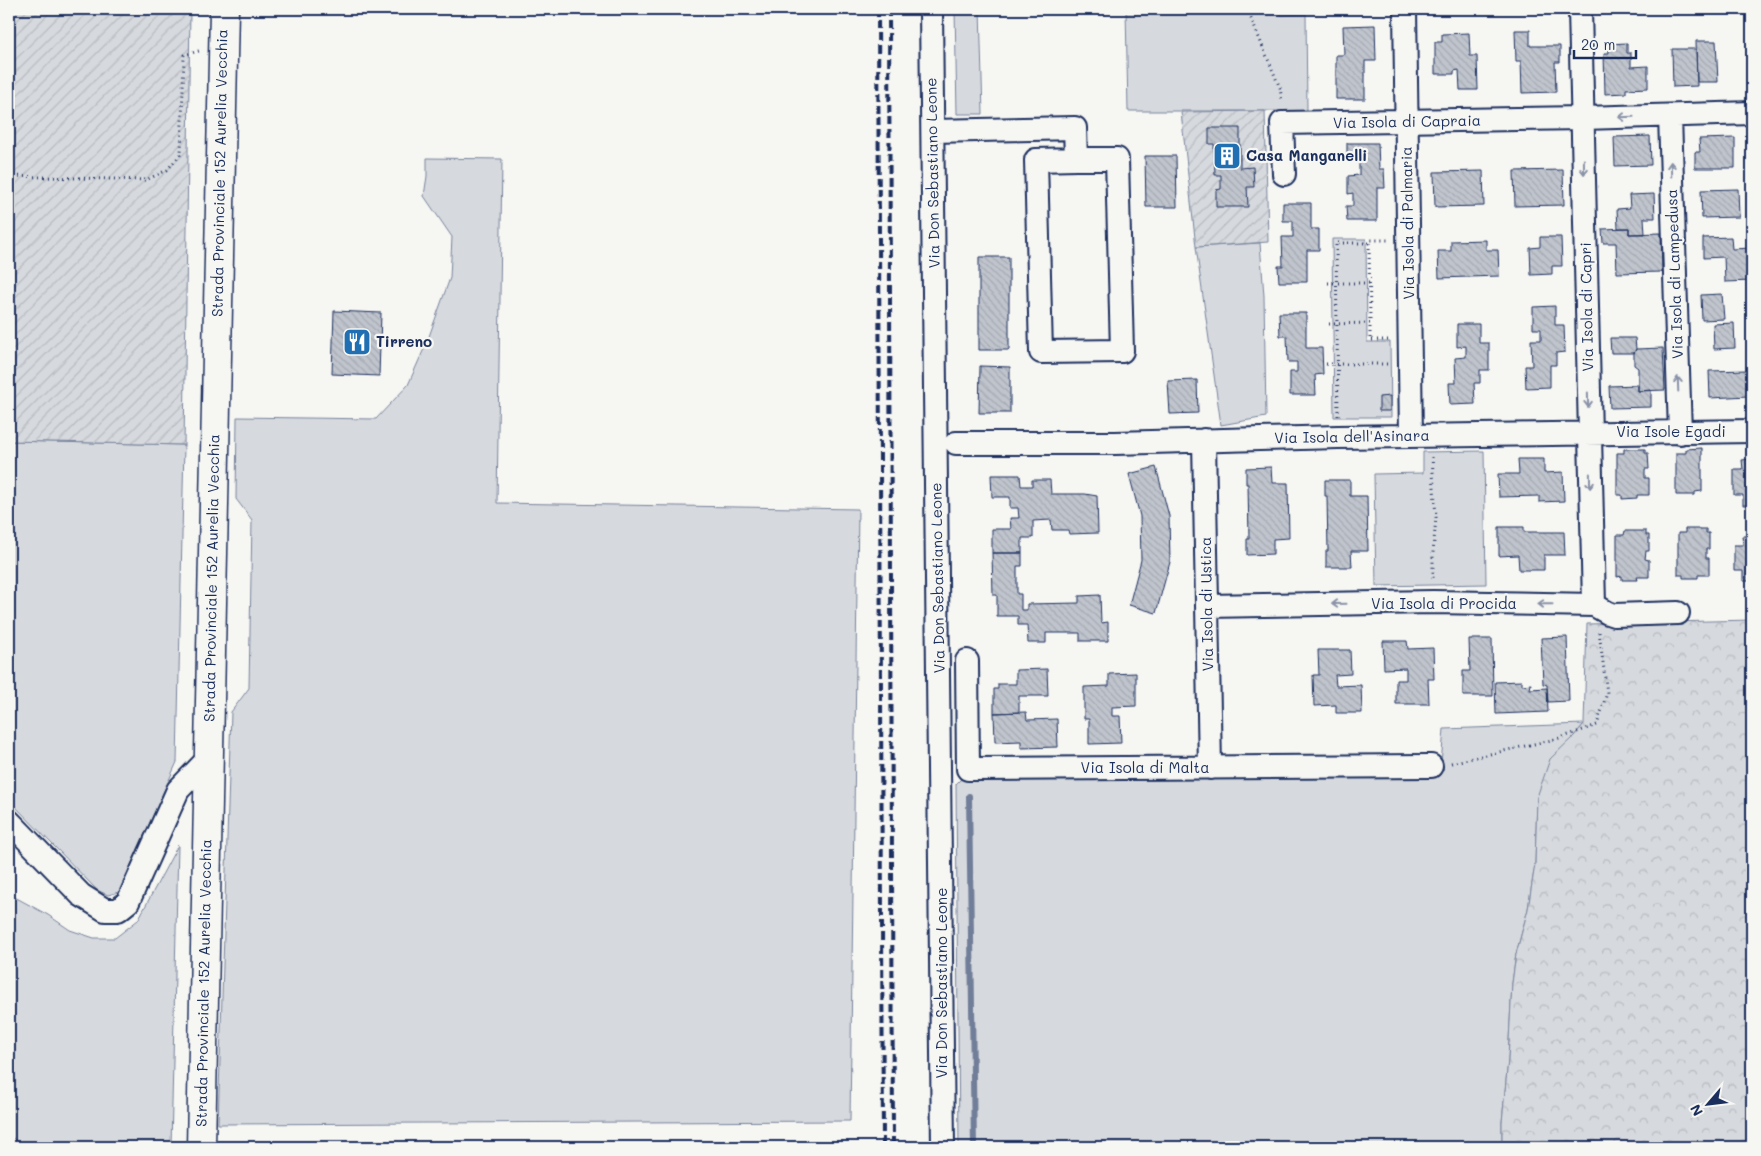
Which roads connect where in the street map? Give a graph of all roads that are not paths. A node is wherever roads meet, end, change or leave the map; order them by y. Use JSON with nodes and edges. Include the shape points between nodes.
{"nodes":[{"id":1,"x":224,"y":9,"type":"edge"},
{"id":2,"x":932,"y":9,"type":"edge"},
{"id":3,"x":1405,"y":9,"type":"edge"},
{"id":4,"x":1580,"y":9,"type":"edge"},
{"id":5,"x":1752,"y":114,"type":"edge"},
{"id":6,"x":1670,"y":116,"type":"junction"},
{"id":7,"x":1583,"y":118,"type":"junction"},
{"id":8,"x":1406,"y":122,"type":"junction"},
{"id":9,"x":933,"y":131,"type":"junction"},
{"id":10,"x":1076,"y":160,"type":"junction"},
{"id":11,"x":1284,"y":174,"type":"dead end"},
{"id":12,"x":1752,"y":432,"type":"edge"},
{"id":13,"x":1589,"y":433,"type":"junction"},
{"id":14,"x":1680,"y":433,"type":"junction"},
{"id":15,"x":1422,"y":436,"type":"junction"},
{"id":16,"x":1204,"y":440,"type":"junction"},
{"id":17,"x":956,"y":443,"type":"dead end"},
{"id":18,"x":1594,"y":605,"type":"junction"},
{"id":19,"x":1207,"y":606,"type":"junction"},
{"id":20,"x":1678,"y":613,"type":"dead end"},
{"id":21,"x":967,"y":661,"type":"dead end"},
{"id":22,"x":209,"y":758,"type":"junction"},
{"id":23,"x":1431,"y":766,"type":"road end"},
{"id":24,"x":1210,"y":768,"type":"junction"},
{"id":25,"x":9,"y":821,"type":"edge"},
{"id":26,"x":201,"y":1147,"type":"edge"},
{"id":27,"x":943,"y":1147,"type":"edge"}],
"edges":[{"from":1,"to":22,"type":"main road","name":"Strada Provinciale 152 Aurelia Vecchia"},
{"from":2,"to":9,"type":"street","name":"Via Don Sebastiano Leone"},
{"from":3,"to":8,"type":"street","name":"Via Isola di Palmaria"},
{"from":4,"to":7,"type":"street","name":"Via Isola di Capri"},
{"from":5,"to":6,"type":"street","name":"Via Isola di Capraia"},
{"from":6,"to":7,"type":"street","name":"Via Isola di Capraia","one_way":true},
{"from":14,"to":6,"type":"street","name":"Via Isola di Lampedusa","one_way":true},
{"from":7,"to":8,"type":"street","name":"Via Isola di Capraia"},
{"from":7,"to":13,"type":"street","name":"Via Isola di Capri","one_way":true},
{"from":8,"to":11,"type":"street","name":"Via Isola di Capraia","via":[[1282,123]]},
{"from":8,"to":15,"type":"street","name":"Via Isola di Palmaria"},
{"from":9,"to":10,"type":"street","via":[[1076,128]]},
{"from":9,"to":27,"type":"street","name":"Via Don Sebastiano Leone"},
{"from":10,"to":10,"type":"street","via":[[1036,160],[1041,352],[1122,351],[1117,159]]},
{"from":12,"to":14,"type":"street","name":"Via Isole Egadi"},
{"from":13,"to":14,"type":"street","name":"Via Isole Egadi"},
{"from":13,"to":15,"type":"street","name":"Via Isola dell'Asinara"},
{"from":13,"to":18,"type":"street","name":"Via Isola di Capri","one_way":true},
{"from":15,"to":16,"type":"street","name":"Via Isola dell'Asinara"},
{"from":16,"to":17,"type":"street","name":"Via Isola dell'Asinara"},
{"from":16,"to":19,"type":"street","name":"Via Isola di Ustica"},
{"from":18,"to":19,"type":"street","name":"Via Isola di Procida","one_way":true,"via":[[1433,602]]},
{"from":18,"to":20,"type":"street","name":"Via Isola di Procida","via":[[1614,615]]},
{"from":19,"to":24,"type":"street","name":"Via Isola di Ustica"},
{"from":21,"to":24,"type":"street","name":"Via Isola di Malta","via":[[968,769]]},
{"from":22,"to":25,"type":"street","via":[[178,790],[128,902],[118,910],[105,910],[81,895]]},
{"from":22,"to":26,"type":"main road","name":"Strada Provinciale 152 Aurelia Vecchia"},
{"from":23,"to":24,"type":"street","name":"Via Isola di Malta"}]}
